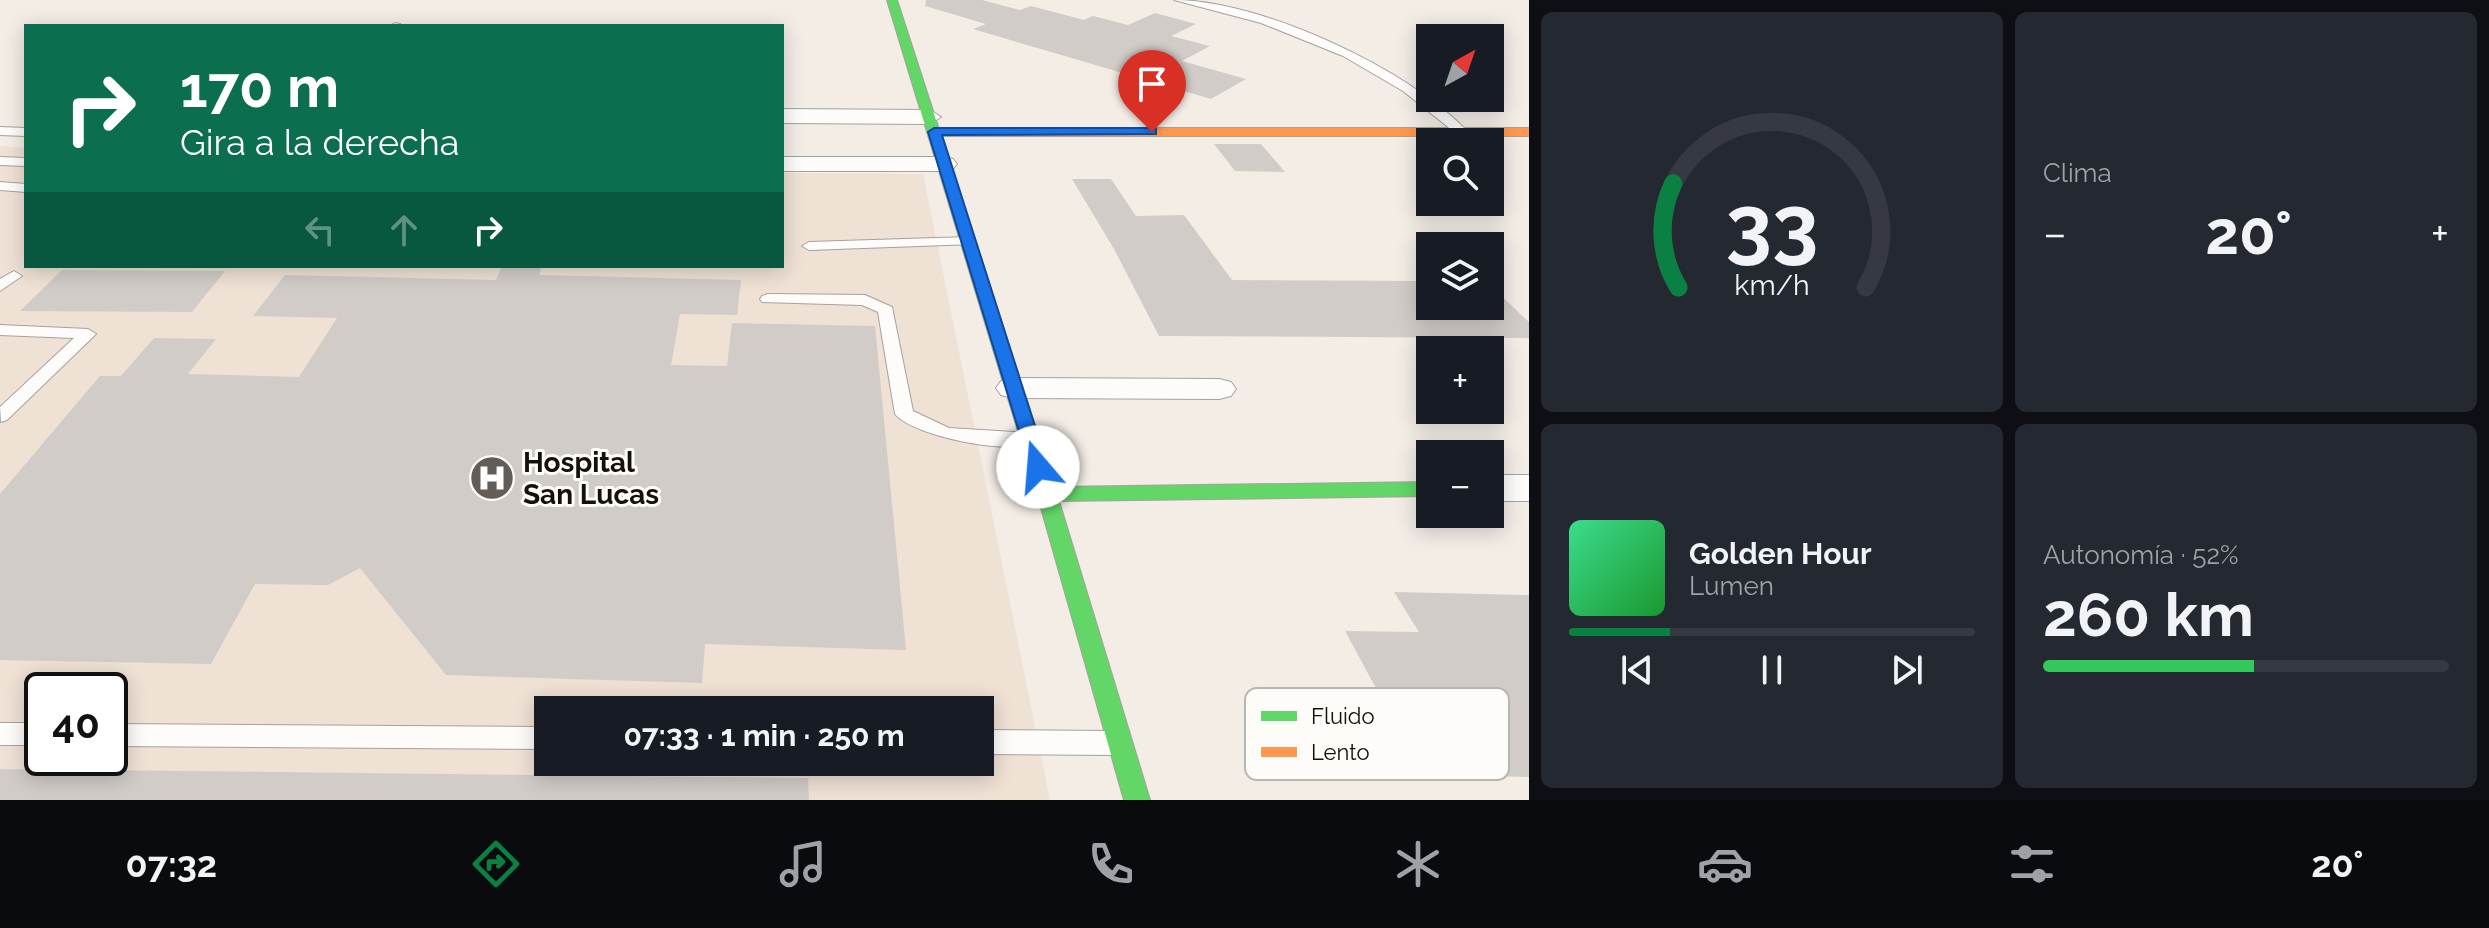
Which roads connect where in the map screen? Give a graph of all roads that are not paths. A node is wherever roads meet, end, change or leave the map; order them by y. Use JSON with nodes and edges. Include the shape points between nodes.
{"nodes":[{"id":1,"x":892,"y":0,"type":"edge"},
{"id":2,"x":1179,"y":0,"type":"edge"},
{"id":3,"x":784,"y":116,"type":"edge"},
{"id":4,"x":932,"y":124,"type":"junction"},
{"id":5,"x":1457,"y":128,"type":"edge"},
{"id":6,"x":0,"y":131,"type":"edge"},
{"id":7,"x":1416,"y":131,"type":"edge"},
{"id":8,"x":24,"y":132,"type":"edge"},
{"id":9,"x":1504,"y":132,"type":"edge"},
{"id":10,"x":1529,"y":132,"type":"edge"},
{"id":11,"x":0,"y":161,"type":"edge"},
{"id":12,"x":24,"y":162,"type":"edge"},
{"id":13,"x":784,"y":164,"type":"edge"},
{"id":14,"x":945,"y":164,"type":"junction"},
{"id":15,"x":0,"y":186,"type":"edge"},
{"id":16,"x":24,"y":188,"type":"edge"},
{"id":17,"x":969,"y":241,"type":"junction"},
{"id":18,"x":809,"y":246,"type":"dead end"},
{"id":19,"x":14,"y":276,"type":"dead end"},
{"id":20,"x":0,"y":286,"type":"edge"},
{"id":21,"x":768,"y":299,"type":"dead end"},
{"id":22,"x":0,"y":330,"type":"edge"},
{"id":23,"x":1013,"y":388,"type":"junction"},
{"id":24,"x":1219,"y":389,"type":"dead end"},
{"id":25,"x":0,"y":417,"type":"edge"},
{"id":26,"x":1029,"y":439,"type":"junction"},
{"id":27,"x":1504,"y":488,"type":"edge"},
{"id":28,"x":1529,"y":488,"type":"edge"},
{"id":29,"x":1416,"y":489,"type":"edge"},
{"id":30,"x":1047,"y":494,"type":"junction"},
{"id":31,"x":0,"y":734,"type":"edge"},
{"id":32,"x":24,"y":734,"type":"edge"},
{"id":33,"x":128,"y":735,"type":"edge"},
{"id":34,"x":534,"y":738,"type":"edge"},
{"id":35,"x":994,"y":742,"type":"edge"},
{"id":36,"x":1122,"y":743,"type":"junction"},
{"id":37,"x":1137,"y":800,"type":"edge"}],
"edges":[{"from":1,"to":4,"type":"street"},
{"from":2,"to":5,"type":"lane","via":[[1280,26],[1353,57]]},
{"from":3,"to":4,"type":"street"},
{"from":4,"to":7,"type":"street"},
{"from":4,"to":14,"type":"street"},
{"from":6,"to":8,"type":"lane"},
{"from":9,"to":10,"type":"street"},
{"from":11,"to":12,"type":"lane"},
{"from":13,"to":14,"type":"street"},
{"from":14,"to":17,"type":"street"},
{"from":15,"to":16,"type":"lane"},
{"from":17,"to":18,"type":"lane"},
{"from":17,"to":23,"type":"street"},
{"from":19,"to":20,"type":"lane"},
{"from":21,"to":26,"type":"lane","via":[[865,300],[879,305],[886,310],[904,414],[960,438]]},
{"from":22,"to":25,"type":"lane","via":[[88,334]]},
{"from":23,"to":24,"type":"street"},
{"from":23,"to":26,"type":"street"},
{"from":26,"to":30,"type":"street"},
{"from":27,"to":28,"type":"street"},
{"from":29,"to":30,"type":"street"},
{"from":30,"to":36,"type":"street"},
{"from":31,"to":32,"type":"lane"},
{"from":33,"to":34,"type":"lane"},
{"from":35,"to":36,"type":"lane"},
{"from":36,"to":37,"type":"street"}]}
